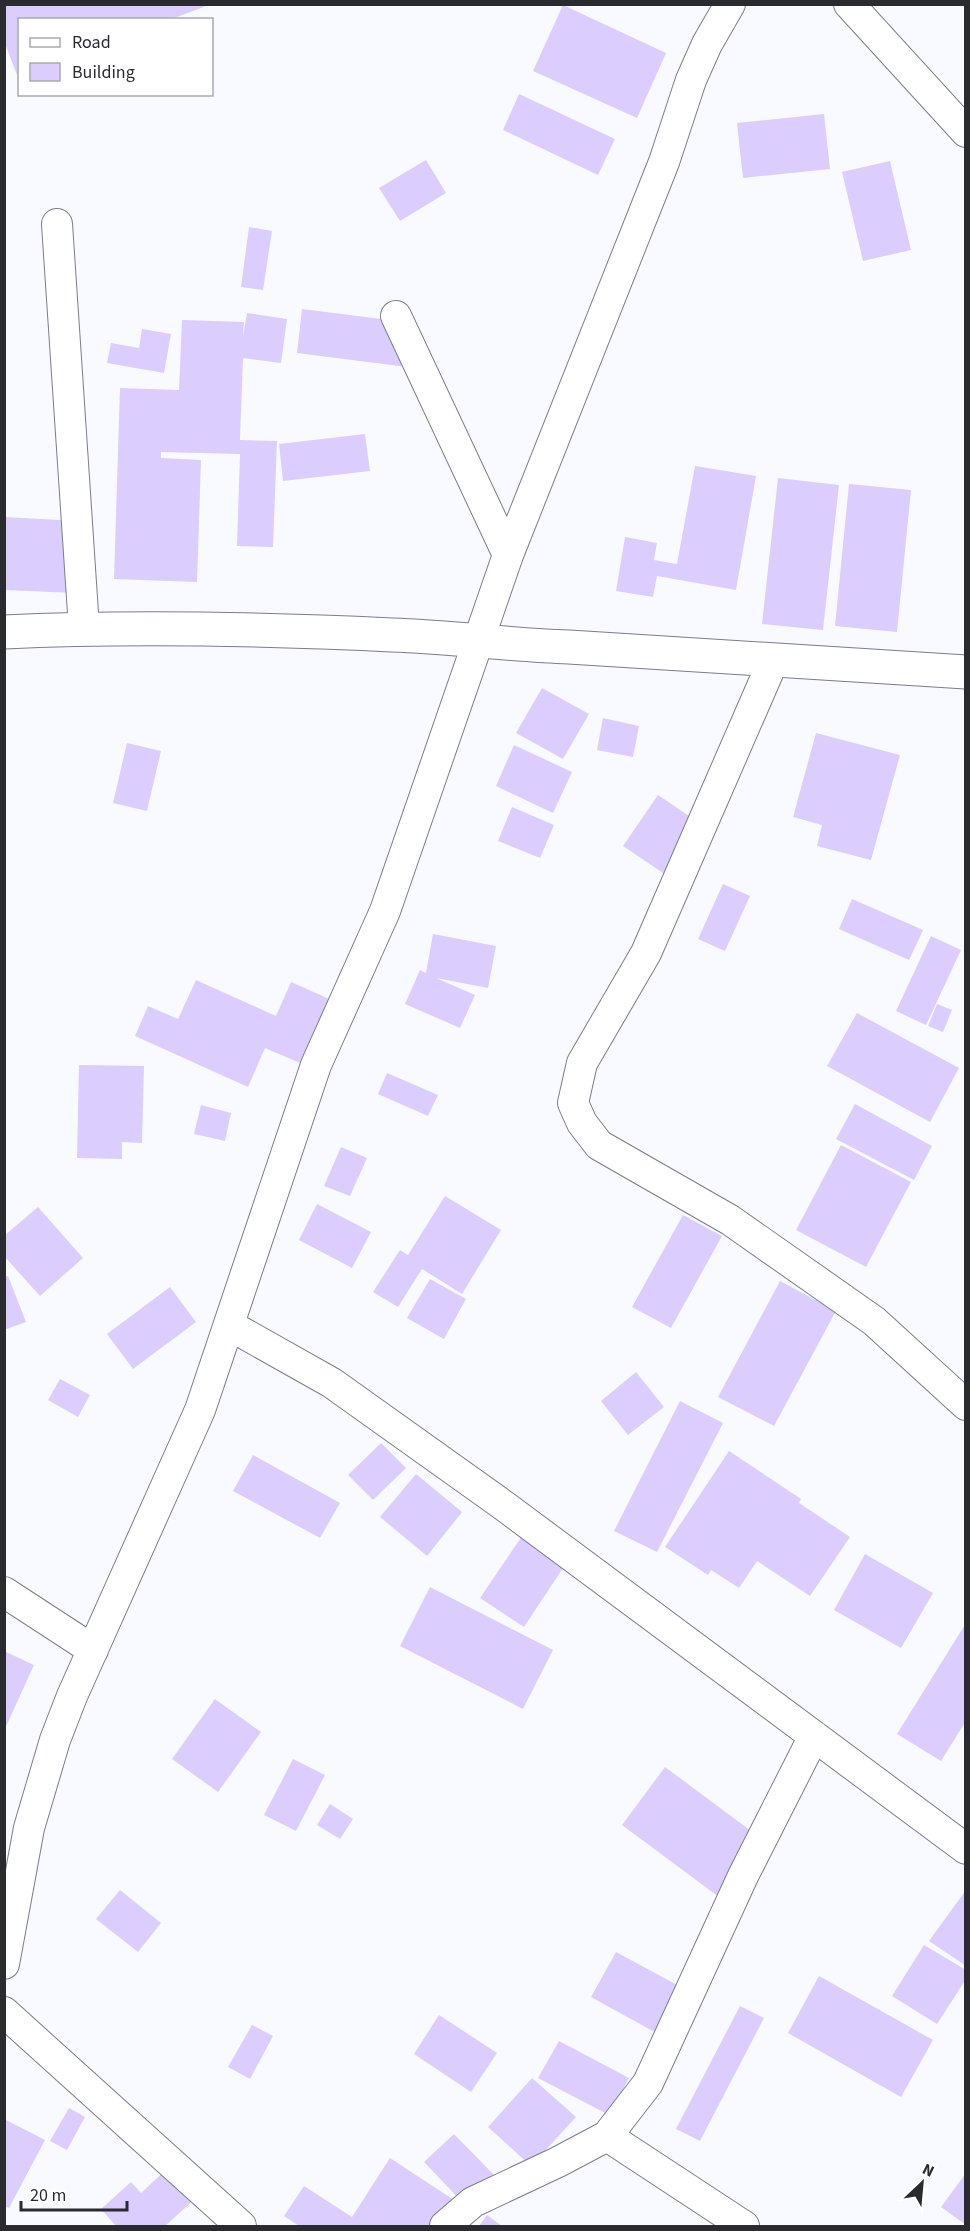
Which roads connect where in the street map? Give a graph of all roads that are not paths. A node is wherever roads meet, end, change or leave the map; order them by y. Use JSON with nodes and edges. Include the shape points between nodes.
{"nodes":[{"id":1,"x":730,"y":4,"type":"edge"},
{"id":2,"x":849,"y":4,"type":"edge"},
{"id":3,"x":966,"y":132,"type":"edge"},
{"id":4,"x":57,"y":224,"type":"dead end"},
{"id":5,"x":396,"y":316,"type":"dead end"},
{"id":6,"x":508,"y":555,"type":"junction"},
{"id":7,"x":84,"y":628,"type":"junction"},
{"id":8,"x":4,"y":632,"type":"edge"},
{"id":9,"x":480,"y":641,"type":"junction"},
{"id":10,"x":774,"y":659,"type":"junction"},
{"id":11,"x":966,"y":672,"type":"edge"},
{"id":12,"x":229,"y":1325,"type":"junction"},
{"id":13,"x":966,"y":1405,"type":"edge"},
{"id":14,"x":4,"y":1592,"type":"edge"},
{"id":15,"x":93,"y":1650,"type":"junction"},
{"id":16,"x":814,"y":1736,"type":"junction"},
{"id":17,"x":966,"y":1849,"type":"edge"},
{"id":18,"x":4,"y":1964,"type":"edge"},
{"id":19,"x":4,"y":2012,"type":"edge"},
{"id":20,"x":607,"y":2136,"type":"junction"},
{"id":21,"x":241,"y":2226,"type":"edge"},
{"id":22,"x":445,"y":2226,"type":"edge"},
{"id":23,"x":744,"y":2226,"type":"edge"}],
"edges":[{"from":1,"to":6,"type":"street","via":[[706,44],[691,80],[664,162]]},
{"from":2,"to":3,"type":"street"},
{"from":4,"to":7,"type":"street"},
{"from":5,"to":6,"type":"street"},
{"from":6,"to":9,"type":"street"},
{"from":7,"to":8,"type":"main road"},
{"from":7,"to":9,"type":"main road","via":[[393,634]]},
{"from":9,"to":10,"type":"main road"},
{"from":9,"to":12,"type":"street","via":[[385,911],[316,1065]]},
{"from":10,"to":11,"type":"main road"},
{"from":10,"to":13,"type":"street","via":[[646,953],[582,1063],[573,1103],[582,1123],[599,1144],[730,1220],[874,1321]]},
{"from":12,"to":15,"type":"street","via":[[200,1410]]},
{"from":12,"to":16,"type":"street","via":[[332,1383]]},
{"from":14,"to":15,"type":"street"},
{"from":15,"to":18,"type":"street","via":[[55,1740],[29,1828]]},
{"from":16,"to":17,"type":"street"},
{"from":16,"to":20,"type":"street","via":[[743,1876],[648,2083]]},
{"from":19,"to":21,"type":"street"},
{"from":20,"to":22,"type":"street","via":[[473,2202]]},
{"from":20,"to":23,"type":"street"}]}
